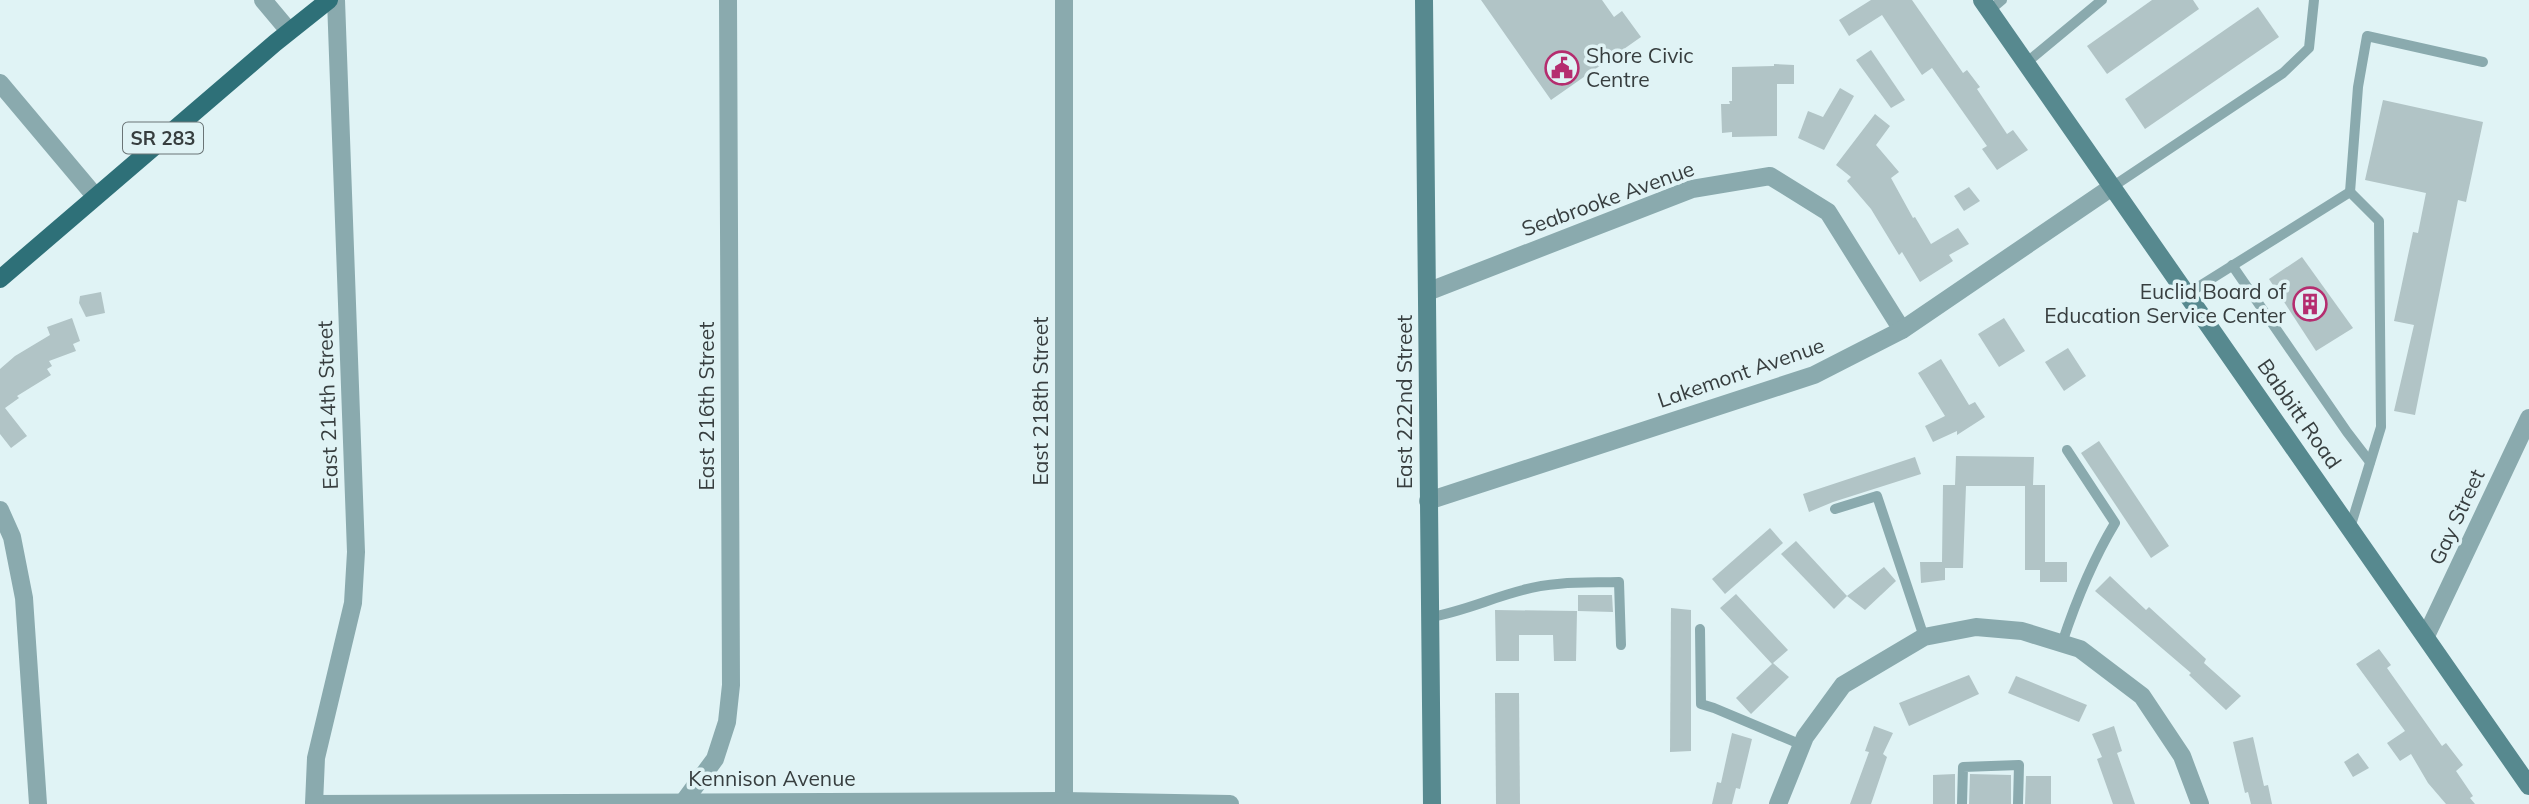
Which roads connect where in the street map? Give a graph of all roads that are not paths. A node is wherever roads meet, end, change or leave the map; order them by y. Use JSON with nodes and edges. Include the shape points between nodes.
{"nodes":[{"id":1,"x":263,"y":0,"type":"edge"},
{"id":2,"x":329,"y":0,"type":"edge"},
{"id":3,"x":336,"y":0,"type":"edge"},
{"id":4,"x":728,"y":0,"type":"edge"},
{"id":5,"x":1065,"y":0,"type":"edge"},
{"id":6,"x":1424,"y":0,"type":"edge"},
{"id":7,"x":2102,"y":0,"type":"edge"},
{"id":8,"x":2314,"y":0,"type":"edge"},
{"id":9,"x":1991,"y":4,"type":"edge"},
{"id":10,"x":289,"y":31,"type":"junction"},
{"id":11,"x":2483,"y":62,"type":"dead end"},
{"id":12,"x":2026,"y":63,"type":"junction"},
{"id":13,"x":0,"y":83,"type":"edge"},
{"id":14,"x":2112,"y":187,"type":"junction"},
{"id":15,"x":2350,"y":192,"type":"junction"},
{"id":16,"x":95,"y":196,"type":"junction"},
{"id":17,"x":2232,"y":265,"type":"junction"},
{"id":18,"x":0,"y":279,"type":"edge"},
{"id":19,"x":1427,"y":292,"type":"junction"},
{"id":20,"x":2187,"y":294,"type":"junction"},
{"id":21,"x":1902,"y":330,"type":"junction"},
{"id":22,"x":2529,"y":418,"type":"edge"},
{"id":23,"x":2067,"y":450,"type":"dead end"},
{"id":24,"x":2370,"y":462,"type":"junction"},
{"id":25,"x":1429,"y":501,"type":"junction"},
{"id":26,"x":1835,"y":509,"type":"dead end"},
{"id":27,"x":0,"y":510,"type":"edge"},
{"id":28,"x":2350,"y":528,"type":"junction"},
{"id":29,"x":1430,"y":617,"type":"junction"},
{"id":30,"x":1700,"y":629,"type":"dead end"},
{"id":31,"x":2426,"y":636,"type":"junction"},
{"id":32,"x":1924,"y":637,"type":"junction"},
{"id":33,"x":2062,"y":643,"type":"junction"},
{"id":34,"x":1621,"y":645,"type":"dead end"},
{"id":35,"x":1802,"y":745,"type":"junction"},
{"id":36,"x":2529,"y":786,"type":"edge"},
{"id":37,"x":1064,"y":801,"type":"junction"},
{"id":38,"x":684,"y":803,"type":"edge"},
{"id":39,"x":38,"y":804,"type":"edge"},
{"id":40,"x":314,"y":804,"type":"edge"},
{"id":41,"x":1230,"y":804,"type":"edge"},
{"id":42,"x":1432,"y":804,"type":"edge"},
{"id":43,"x":1778,"y":804,"type":"edge"},
{"id":44,"x":1962,"y":804,"type":"edge"},
{"id":45,"x":2018,"y":804,"type":"edge"},
{"id":46,"x":2200,"y":804,"type":"edge"}],
"edges":[{"from":1,"to":10,"type":"street"},
{"from":2,"to":10,"type":"main road","number":"SR 283"},
{"from":3,"to":40,"type":"street","name":"East 214th Street","via":[[356,552],[352,603],[316,758]]},
{"from":4,"to":38,"type":"street","name":"East 216th Street","via":[[731,685],[727,722],[715,759]]},
{"from":5,"to":37,"type":"street","name":"East 218th Street"},
{"from":6,"to":19,"type":"main road","name":"East 222nd Street"},
{"from":7,"to":12,"type":"lane"},
{"from":8,"to":14,"type":"lane","via":[[2309,48],[2283,73]]},
{"from":9,"to":12,"type":"main road","name":"Babbitt Road"},
{"from":10,"to":16,"type":"main road","number":"SR 283"},
{"from":11,"to":15,"type":"lane","via":[[2367,36]]},
{"from":12,"to":14,"type":"main road","name":"Babbitt Road"},
{"from":13,"to":16,"type":"street"},
{"from":14,"to":20,"type":"main road","name":"Babbitt Road"},
{"from":14,"to":21,"type":"street","name":"Lakemont Avenue"},
{"from":15,"to":17,"type":"lane"},
{"from":15,"to":24,"type":"lane","via":[[2379,221],[2381,427]]},
{"from":16,"to":18,"type":"main road","number":"SR 283"},
{"from":17,"to":20,"type":"lane"},
{"from":17,"to":24,"type":"lane"},
{"from":19,"to":21,"type":"street","name":"Seabrooke Avenue","via":[[1692,188],[1770,176],[1828,212]]},
{"from":19,"to":25,"type":"main road","name":"East 222nd Street"},
{"from":20,"to":28,"type":"main road","name":"Babbitt Road"},
{"from":21,"to":25,"type":"street","name":"Lakemont Avenue","via":[[1814,375]]},
{"from":22,"to":31,"type":"street","name":"Gay Street"},
{"from":23,"to":33,"type":"lane","via":[[2115,523],[2076,602]]},
{"from":24,"to":28,"type":"lane"},
{"from":25,"to":29,"type":"main road","name":"East 222nd Street"},
{"from":26,"to":32,"type":"lane","via":[[1877,496]]},
{"from":27,"to":39,"type":"street","via":[[12,537],[24,598]]},
{"from":28,"to":31,"type":"main road","name":"Babbitt Road"},
{"from":29,"to":34,"type":"lane","via":[[1524,589],[1619,582]]},
{"from":29,"to":42,"type":"main road","name":"East 222nd Street"},
{"from":30,"to":35,"type":"lane","via":[[1701,704]]},
{"from":31,"to":36,"type":"main road","name":"Babbitt Road"},
{"from":32,"to":33,"type":"street","via":[[1976,627],[2022,631]]},
{"from":32,"to":35,"type":"street","via":[[1843,685]]},
{"from":33,"to":46,"type":"street","via":[[2080,649],[2142,696],[2182,756]]},
{"from":35,"to":43,"type":"street"},
{"from":37,"to":38,"type":"street","name":"Kennison Avenue"},
{"from":37,"to":41,"type":"street","name":"Kennison Avenue"},
{"from":38,"to":40,"type":"street","name":"Kennison Avenue"},
{"from":44,"to":45,"type":"lane","via":[[1963,767],[2019,765]]}]}
